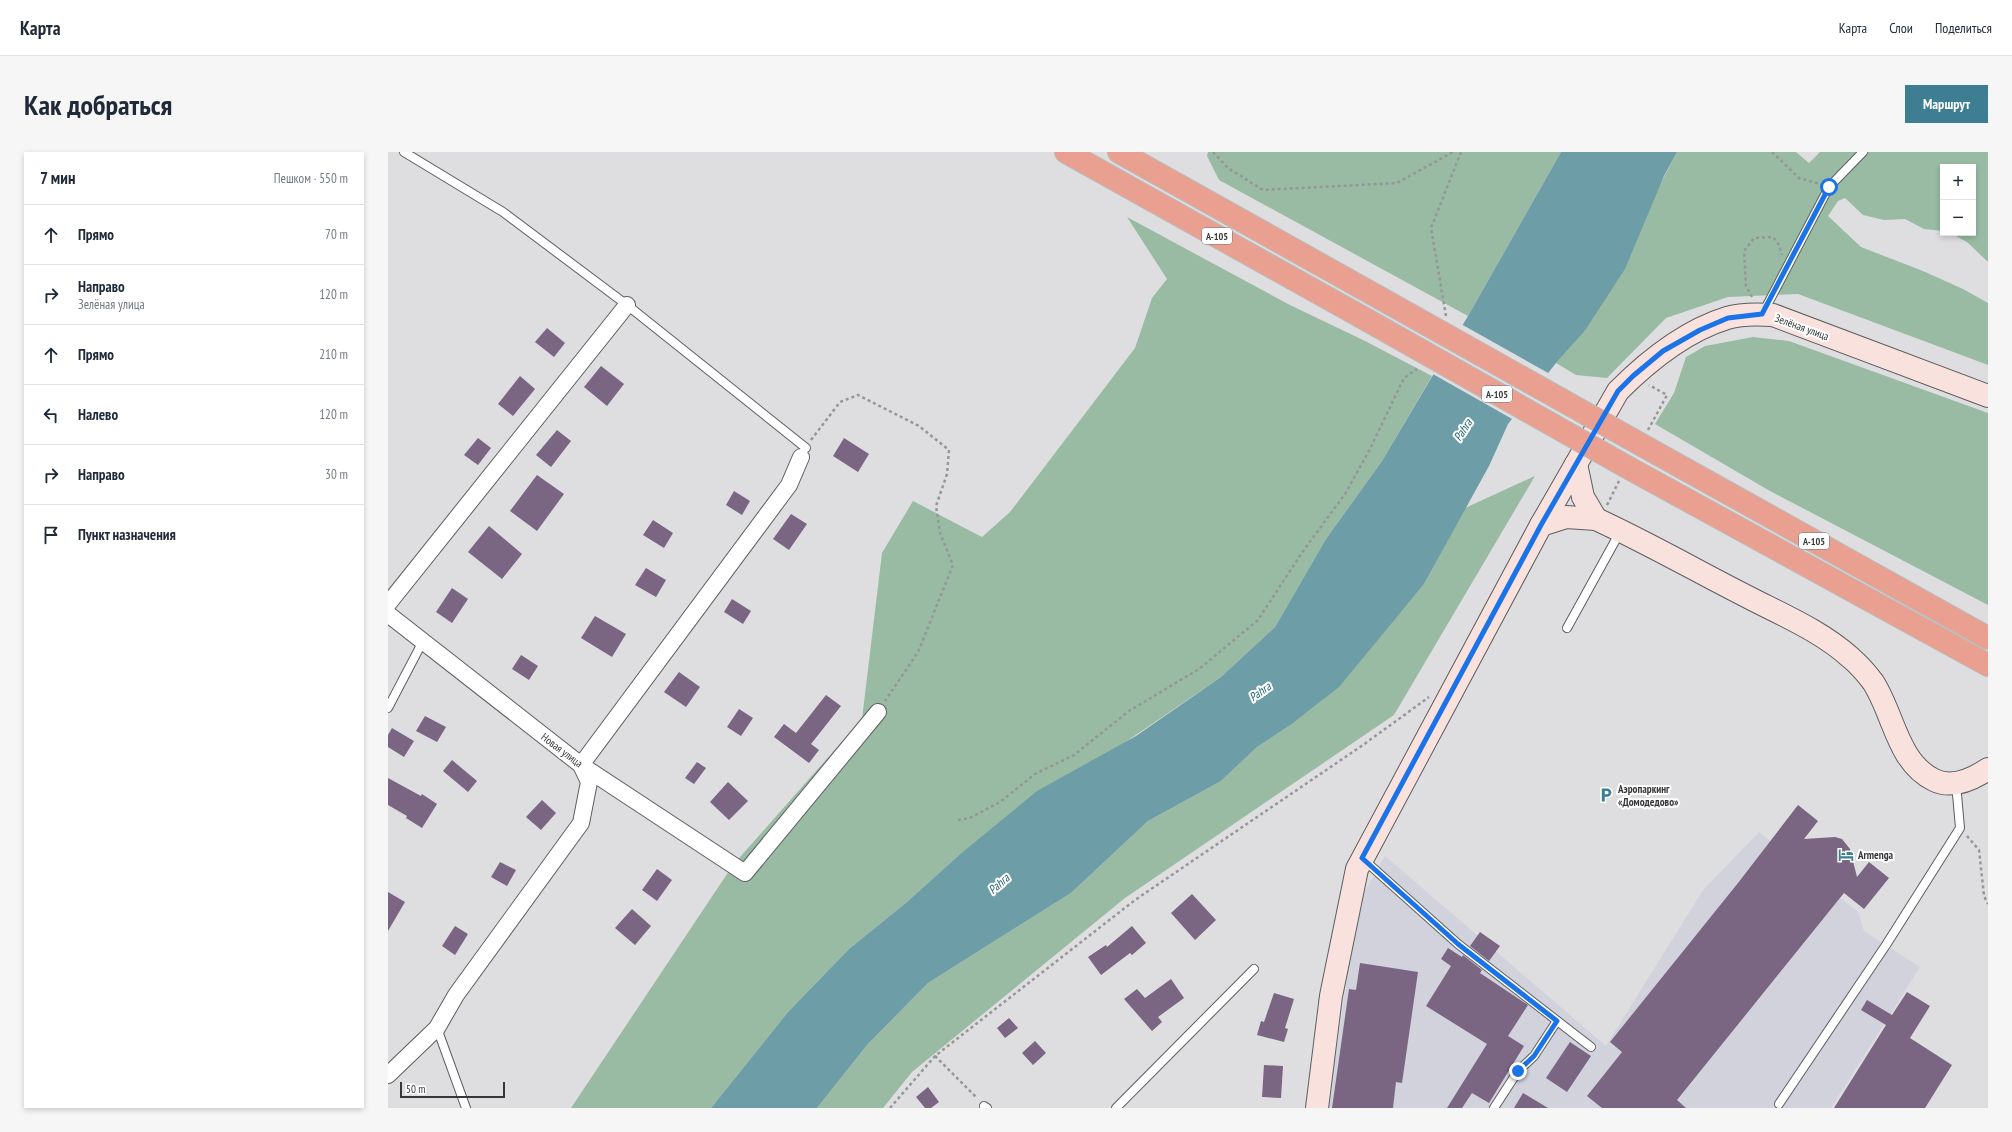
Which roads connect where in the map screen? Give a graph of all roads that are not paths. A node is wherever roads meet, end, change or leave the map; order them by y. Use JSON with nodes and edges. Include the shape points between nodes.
{"nodes":[{"id":1,"x":404,"y":152,"type":"edge"},
{"id":2,"x":1066,"y":152,"type":"edge"},
{"id":3,"x":1119,"y":152,"type":"edge"},
{"id":4,"x":1863,"y":152,"type":"edge"},
{"id":5,"x":627,"y":305,"type":"junction"},
{"id":6,"x":1762,"y":314,"type":"junction"},
{"id":7,"x":1988,"y":396,"type":"edge"},
{"id":8,"x":803,"y":452,"type":"joint"},
{"id":9,"x":1576,"y":464,"type":"junction"},
{"id":10,"x":1597,"y":520,"type":"junction"},
{"id":11,"x":1541,"y":525,"type":"junction"},
{"id":12,"x":1621,"y":531,"type":"junction"},
{"id":13,"x":388,"y":604,"type":"edge"},
{"id":14,"x":388,"y":614,"type":"edge"},
{"id":15,"x":1567,"y":628,"type":"dead end"},
{"id":16,"x":1988,"y":638,"type":"edge"},
{"id":17,"x":422,"y":643,"type":"junction"},
{"id":18,"x":1986,"y":665,"type":"edge"},
{"id":19,"x":388,"y":708,"type":"edge"},
{"id":20,"x":878,"y":712,"type":"road end"},
{"id":21,"x":581,"y":765,"type":"junction"},
{"id":22,"x":1988,"y":769,"type":"edge"},
{"id":23,"x":1956,"y":782,"type":"junction"},
{"id":24,"x":1362,"y":858,"type":"junction"},
{"id":25,"x":1254,"y":969,"type":"dead end"},
{"id":26,"x":1557,"y":1021,"type":"junction"},
{"id":27,"x":437,"y":1028,"type":"junction"},
{"id":28,"x":1591,"y":1047,"type":"dead end"},
{"id":29,"x":388,"y":1075,"type":"edge"},
{"id":30,"x":1779,"y":1104,"type":"dead end"},
{"id":31,"x":466,"y":1108,"type":"edge"},
{"id":32,"x":1116,"y":1108,"type":"edge"},
{"id":33,"x":1317,"y":1108,"type":"edge"},
{"id":34,"x":1494,"y":1108,"type":"edge"}],
"edges":[{"from":1,"to":5,"type":"lane","via":[[503,212]]},
{"from":2,"to":18,"type":"highway","number":"А-105","bridge":true},
{"from":3,"to":16,"type":"highway","number":"А-105","bridge":true},
{"from":4,"to":6,"type":"lane","via":[[1829,187]]},
{"from":5,"to":8,"type":"lane"},
{"from":5,"to":13,"type":"street"},
{"from":6,"to":7,"type":"street","name":"Зелёная улица","via":[[1773,315]]},
{"from":6,"to":9,"type":"street","name":"Зелёная улица","via":[[1728,318],[1663,351],[1618,391]]},
{"from":8,"to":21,"type":"street","via":[[789,485]]},
{"from":9,"to":10,"type":"street","via":[[1583,497]]},
{"from":9,"to":11,"type":"street","name":"Зелёная улица"},
{"from":10,"to":11,"type":"street","via":[[1566,517]]},
{"from":10,"to":12,"type":"street"},
{"from":11,"to":24,"type":"street","name":"Зелёная улица"},
{"from":12,"to":15,"type":"lane"},
{"from":12,"to":23,"type":"street","via":[[1817,633],[1851,658],[1873,682],[1909,757],[1922,773],[1935,781]]},
{"from":14,"to":17,"type":"street","name":"Новая улица"},
{"from":17,"to":19,"type":"lane"},
{"from":17,"to":21,"type":"street","name":"Новая улица"},
{"from":20,"to":21,"type":"street","name":"Новая улица","via":[[745,873]]},
{"from":21,"to":27,"type":"street","via":[[589,782],[581,824],[456,996]]},
{"from":22,"to":23,"type":"street","via":[[1964,782]]},
{"from":23,"to":30,"type":"lane","via":[[1960,828],[1886,945]]},
{"from":24,"to":26,"type":"lane","via":[[1458,944]]},
{"from":24,"to":33,"type":"street","name":"Зелёная улица","via":[[1357,868],[1330,996]]},
{"from":25,"to":32,"type":"lane"},
{"from":26,"to":28,"type":"lane"},
{"from":26,"to":34,"type":"lane","via":[[1534,1056],[1518,1071]]},
{"from":27,"to":29,"type":"street"},
{"from":27,"to":31,"type":"lane"}]}
